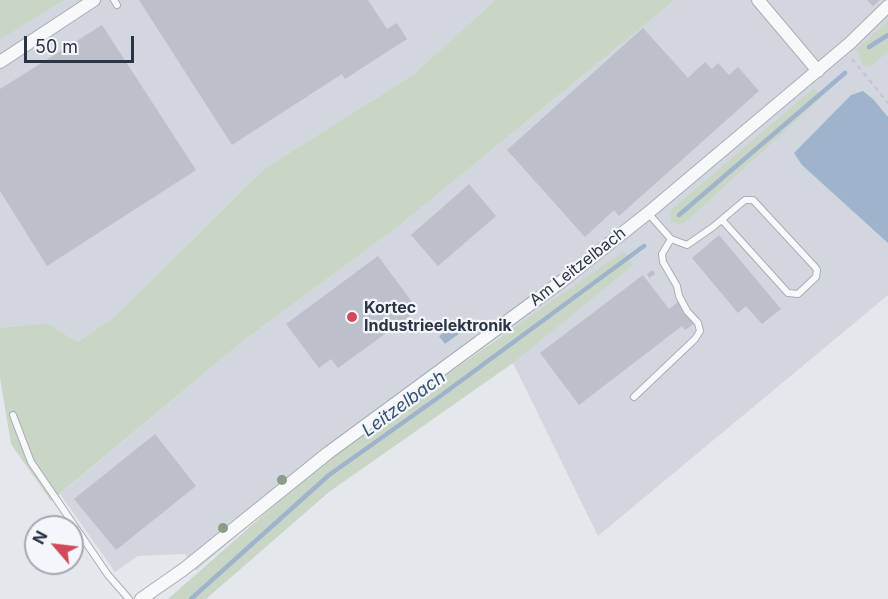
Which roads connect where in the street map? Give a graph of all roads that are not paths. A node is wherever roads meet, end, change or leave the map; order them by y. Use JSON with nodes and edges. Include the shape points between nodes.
{"nodes":[{"id":1,"x":94,"y":0,"type":"edge"},
{"id":2,"x":758,"y":0,"type":"edge"},
{"id":3,"x":888,"y":6,"type":"edge"},
{"id":4,"x":0,"y":62,"type":"edge"},
{"id":5,"x":818,"y":71,"type":"junction"},
{"id":6,"x":648,"y":213,"type":"junction"},
{"id":7,"x":722,"y":220,"type":"junction"},
{"id":8,"x":671,"y":239,"type":"junction"},
{"id":9,"x":634,"y":397,"type":"dead end"},
{"id":10,"x":14,"y":415,"type":"dead end"},
{"id":11,"x":129,"y":599,"type":"edge"},
{"id":12,"x":141,"y":599,"type":"edge"}],
"edges":[{"from":1,"to":4,"type":"street"},
{"from":2,"to":5,"type":"street"},
{"from":3,"to":5,"type":"street","name":"Am Leitzelbach"},
{"from":5,"to":6,"type":"street","name":"Am Leitzelbach"},
{"from":6,"to":8,"type":"lane"},
{"from":6,"to":12,"type":"street","name":"Am Leitzelbach"},
{"from":7,"to":7,"type":"lane","via":[[745,200],[753,200],[815,267],[816,277],[798,294],[788,293]]},
{"from":7,"to":8,"type":"lane","via":[[687,244]]},
{"from":8,"to":9,"type":"lane","via":[[662,254],[663,262],[700,331]]},
{"from":10,"to":11,"type":"lane","via":[[31,462],[108,575]]}]}
